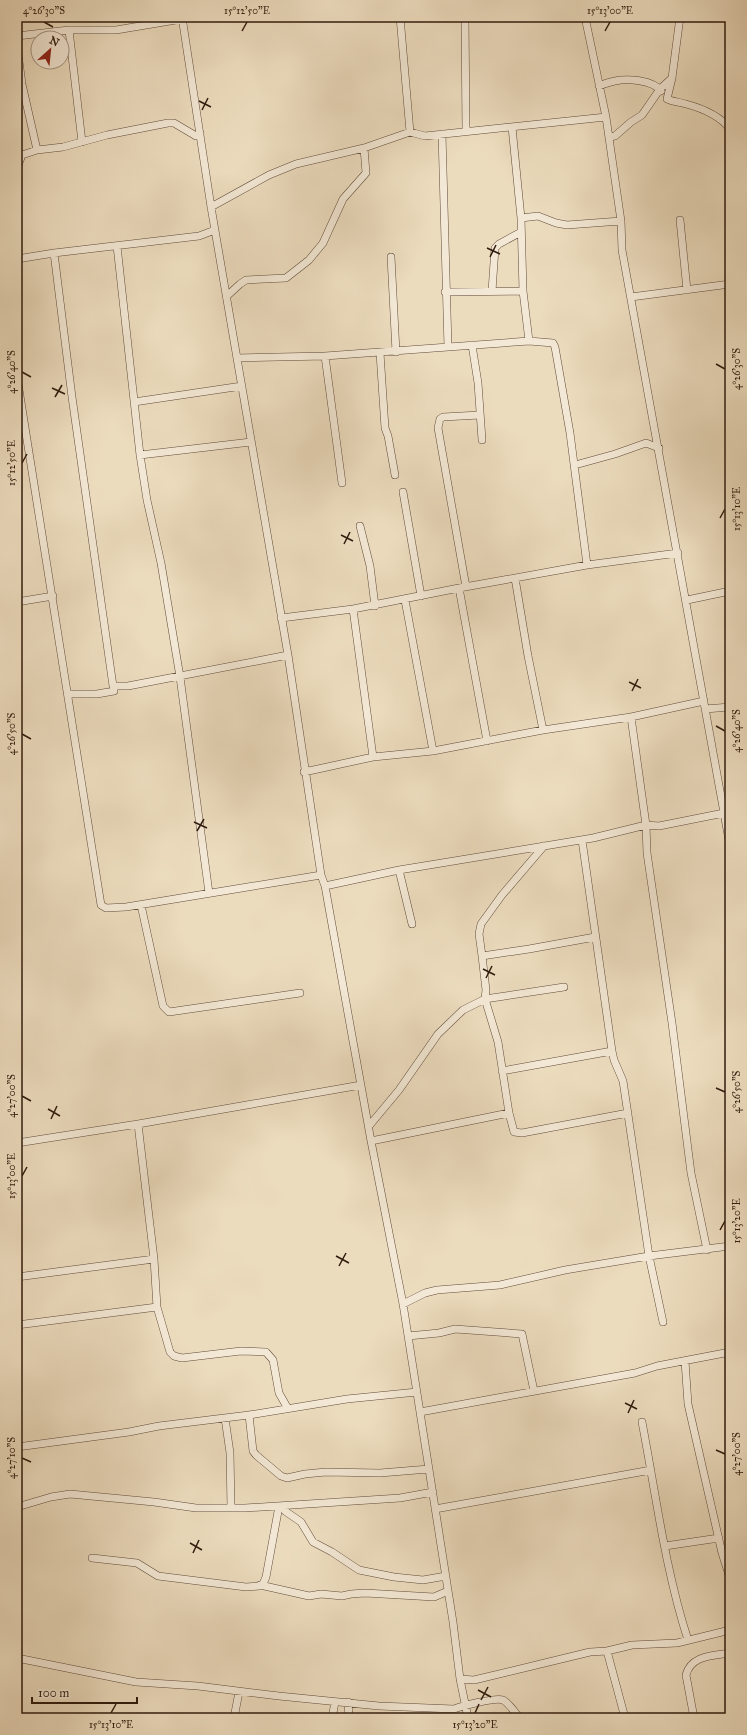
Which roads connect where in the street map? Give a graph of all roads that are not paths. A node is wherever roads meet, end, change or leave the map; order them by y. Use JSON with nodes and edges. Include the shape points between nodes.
{"nodes":[{"id":1,"x":400,"y":17,"type":"edge"},
{"id":2,"x":465,"y":17,"type":"edge"},
{"id":3,"x":585,"y":17,"type":"edge"},
{"id":4,"x":680,"y":17,"type":"edge"},
{"id":5,"x":182,"y":18,"type":"edge"},
{"id":6,"x":70,"y":30,"type":"edge"},
{"id":7,"x":30,"y":34,"type":"edge"},
{"id":8,"x":17,"y":36,"type":"edge"},
{"id":9,"x":70,"y":39,"type":"edge"},
{"id":10,"x":17,"y":46,"type":"edge"},
{"id":11,"x":672,"y":78,"type":"junction"},
{"id":12,"x":599,"y":86,"type":"junction"},
{"id":13,"x":660,"y":89,"type":"junction"},
{"id":14,"x":667,"y":99,"type":"junction"},
{"id":15,"x":606,"y":117,"type":"junction"},
{"id":16,"x":512,"y":127,"type":"junction"},
{"id":17,"x":730,"y":130,"type":"edge"},
{"id":18,"x":466,"y":131,"type":"junction"},
{"id":19,"x":410,"y":132,"type":"junction"},
{"id":20,"x":200,"y":134,"type":"junction"},
{"id":21,"x":442,"y":134,"type":"junction"},
{"id":22,"x":609,"y":137,"type":"junction"},
{"id":23,"x":82,"y":142,"type":"junction"},
{"id":24,"x":364,"y":148,"type":"junction"},
{"id":25,"x":37,"y":150,"type":"junction"},
{"id":26,"x":17,"y":168,"type":"edge"},
{"id":27,"x":212,"y":207,"type":"junction"},
{"id":28,"x":521,"y":218,"type":"junction"},
{"id":29,"x":680,"y":220,"type":"dead end"},
{"id":30,"x":621,"y":221,"type":"junction"},
{"id":31,"x":215,"y":230,"type":"junction"},
{"id":32,"x":521,"y":232,"type":"junction"},
{"id":33,"x":117,"y":246,"type":"junction"},
{"id":34,"x":54,"y":252,"type":"junction"},
{"id":35,"x":391,"y":257,"type":"dead end"},
{"id":36,"x":17,"y":259,"type":"edge"},
{"id":37,"x":730,"y":284,"type":"edge"},
{"id":38,"x":687,"y":290,"type":"junction"},
{"id":39,"x":492,"y":291,"type":"junction"},
{"id":40,"x":523,"y":291,"type":"junction"},
{"id":41,"x":445,"y":292,"type":"junction"},
{"id":42,"x":227,"y":296,"type":"junction"},
{"id":43,"x":631,"y":297,"type":"junction"},
{"id":44,"x":529,"y":341,"type":"junction"},
{"id":45,"x":472,"y":345,"type":"junction"},
{"id":46,"x":448,"y":347,"type":"junction"},
{"id":47,"x":396,"y":352,"type":"junction"},
{"id":48,"x":380,"y":353,"type":"junction"},
{"id":49,"x":325,"y":356,"type":"junction"},
{"id":50,"x":237,"y":358,"type":"junction"},
{"id":51,"x":17,"y":377,"type":"edge"},
{"id":52,"x":242,"y":386,"type":"junction"},
{"id":53,"x":134,"y":402,"type":"junction"},
{"id":54,"x":480,"y":415,"type":"junction"},
{"id":55,"x":482,"y":440,"type":"dead end"},
{"id":56,"x":252,"y":442,"type":"junction"},
{"id":57,"x":659,"y":448,"type":"junction"},
{"id":58,"x":140,"y":455,"type":"junction"},
{"id":59,"x":574,"y":465,"type":"junction"},
{"id":60,"x":395,"y":475,"type":"dead end"},
{"id":61,"x":342,"y":483,"type":"dead end"},
{"id":62,"x":403,"y":492,"type":"dead end"},
{"id":63,"x":360,"y":526,"type":"dead end"},
{"id":64,"x":678,"y":553,"type":"junction"},
{"id":65,"x":587,"y":565,"type":"junction"},
{"id":66,"x":515,"y":578,"type":"junction"},
{"id":67,"x":462,"y":587,"type":"junction"},
{"id":68,"x":730,"y":591,"type":"edge"},
{"id":69,"x":53,"y":596,"type":"junction"},
{"id":70,"x":421,"y":596,"type":"junction"},
{"id":71,"x":405,"y":600,"type":"junction"},
{"id":72,"x":687,"y":600,"type":"junction"},
{"id":73,"x":17,"y":602,"type":"edge"},
{"id":74,"x":375,"y":606,"type":"junction"},
{"id":75,"x":353,"y":609,"type":"junction"},
{"id":76,"x":281,"y":618,"type":"junction"},
{"id":77,"x":288,"y":655,"type":"junction"},
{"id":78,"x":180,"y":677,"type":"junction"},
{"id":79,"x":113,"y":686,"type":"junction"},
{"id":80,"x":68,"y":694,"type":"junction"},
{"id":81,"x":704,"y":701,"type":"junction"},
{"id":82,"x":730,"y":707,"type":"edge"},
{"id":83,"x":705,"y":709,"type":"junction"},
{"id":84,"x":631,"y":717,"type":"junction"},
{"id":85,"x":543,"y":730,"type":"junction"},
{"id":86,"x":487,"y":741,"type":"junction"},
{"id":87,"x":433,"y":751,"type":"junction"},
{"id":88,"x":373,"y":757,"type":"junction"},
{"id":89,"x":304,"y":772,"type":"junction"},
{"id":90,"x":724,"y":813,"type":"junction"},
{"id":91,"x":646,"y":825,"type":"junction"},
{"id":92,"x":582,"y":840,"type":"junction"},
{"id":93,"x":544,"y":846,"type":"junction"},
{"id":94,"x":730,"y":846,"type":"edge"},
{"id":95,"x":400,"y":870,"type":"junction"},
{"id":96,"x":321,"y":875,"type":"junction"},
{"id":97,"x":324,"y":886,"type":"junction"},
{"id":98,"x":209,"y":893,"type":"junction"},
{"id":99,"x":141,"y":904,"type":"junction"},
{"id":100,"x":412,"y":924,"type":"dead end"},
{"id":101,"x":595,"y":937,"type":"junction"},
{"id":102,"x":482,"y":956,"type":"junction"},
{"id":103,"x":564,"y":987,"type":"dead end"},
{"id":104,"x":300,"y":993,"type":"dead end"},
{"id":105,"x":485,"y":999,"type":"junction"},
{"id":106,"x":612,"y":1052,"type":"junction"},
{"id":107,"x":502,"y":1071,"type":"junction"},
{"id":108,"x":361,"y":1085,"type":"junction"},
{"id":109,"x":509,"y":1113,"type":"junction"},
{"id":110,"x":628,"y":1113,"type":"junction"},
{"id":111,"x":138,"y":1124,"type":"junction"},
{"id":112,"x":368,"y":1126,"type":"junction"},
{"id":113,"x":371,"y":1141,"type":"junction"},
{"id":114,"x":17,"y":1143,"type":"edge"},
{"id":115,"x":730,"y":1246,"type":"edge"},
{"id":116,"x":707,"y":1250,"type":"junction"},
{"id":117,"x":649,"y":1256,"type":"junction"},
{"id":118,"x":154,"y":1259,"type":"junction"},
{"id":119,"x":17,"y":1277,"type":"edge"},
{"id":120,"x":403,"y":1304,"type":"junction"},
{"id":121,"x":157,"y":1306,"type":"junction"},
{"id":122,"x":663,"y":1322,"type":"dead end"},
{"id":123,"x":17,"y":1325,"type":"edge"},
{"id":124,"x":408,"y":1336,"type":"junction"},
{"id":125,"x":730,"y":1352,"type":"edge"},
{"id":126,"x":685,"y":1361,"type":"junction"},
{"id":127,"x":534,"y":1391,"type":"junction"},
{"id":128,"x":417,"y":1392,"type":"junction"},
{"id":129,"x":287,"y":1407,"type":"junction"},
{"id":130,"x":420,"y":1412,"type":"junction"},
{"id":131,"x":250,"y":1415,"type":"junction"},
{"id":132,"x":225,"y":1418,"type":"junction"},
{"id":133,"x":642,"y":1422,"type":"dead end"},
{"id":134,"x":17,"y":1447,"type":"edge"},
{"id":135,"x":429,"y":1469,"type":"junction"},
{"id":136,"x":651,"y":1470,"type":"junction"},
{"id":137,"x":433,"y":1492,"type":"junction"},
{"id":138,"x":281,"y":1506,"type":"junction"},
{"id":139,"x":17,"y":1507,"type":"edge"},
{"id":140,"x":231,"y":1508,"type":"junction"},
{"id":141,"x":436,"y":1509,"type":"junction"},
{"id":142,"x":719,"y":1538,"type":"junction"},
{"id":143,"x":664,"y":1546,"type":"junction"},
{"id":144,"x":92,"y":1558,"type":"dead end"},
{"id":145,"x":446,"y":1576,"type":"junction"},
{"id":146,"x":730,"y":1578,"type":"edge"},
{"id":147,"x":260,"y":1585,"type":"junction"},
{"id":148,"x":448,"y":1591,"type":"junction"},
{"id":149,"x":730,"y":1630,"type":"edge"},
{"id":150,"x":688,"y":1640,"type":"junction"},
{"id":151,"x":607,"y":1651,"type":"junction"},
{"id":152,"x":730,"y":1653,"type":"edge"},
{"id":153,"x":17,"y":1658,"type":"edge"},
{"id":154,"x":460,"y":1679,"type":"junction"},
{"id":155,"x":239,"y":1692,"type":"junction"},
{"id":156,"x":334,"y":1702,"type":"junction"},
{"id":157,"x":348,"y":1702,"type":"junction"},
{"id":158,"x":465,"y":1704,"type":"junction"},
{"id":159,"x":625,"y":1717,"type":"edge"},
{"id":160,"x":234,"y":1718,"type":"edge"},
{"id":161,"x":332,"y":1718,"type":"edge"},
{"id":162,"x":349,"y":1718,"type":"edge"},
{"id":163,"x":468,"y":1718,"type":"edge"},
{"id":164,"x":520,"y":1718,"type":"edge"},
{"id":165,"x":616,"y":1718,"type":"edge"},
{"id":166,"x":694,"y":1718,"type":"edge"}],
"edges":[{"from":1,"to":19,"type":"street"},
{"from":2,"to":18,"type":"street"},
{"from":3,"to":12,"type":"street"},
{"from":4,"to":11,"type":"street"},
{"from":5,"to":6,"type":"street","via":[[116,30]]},
{"from":5,"to":20,"type":"street"},
{"from":7,"to":8,"type":"street"},
{"from":9,"to":23,"type":"street"},
{"from":10,"to":25,"type":"street","via":[[22,84]]},
{"from":11,"to":13,"type":"street"},
{"from":11,"to":14,"type":"street"},
{"from":12,"to":13,"type":"street","via":[[615,80],[650,84]]},
{"from":12,"to":15,"type":"street"},
{"from":13,"to":14,"type":"street"},
{"from":13,"to":22,"type":"street","via":[[642,115],[616,136]]},
{"from":14,"to":17,"type":"street","via":[[711,114]]},
{"from":15,"to":16,"type":"street"},
{"from":15,"to":22,"type":"street"},
{"from":16,"to":18,"type":"street"},
{"from":16,"to":28,"type":"street"},
{"from":18,"to":21,"type":"street"},
{"from":19,"to":21,"type":"street","via":[[425,136]]},
{"from":19,"to":24,"type":"street"},
{"from":20,"to":23,"type":"street","via":[[196,136],[174,123],[168,123]]},
{"from":20,"to":27,"type":"street"},
{"from":21,"to":41,"type":"street"},
{"from":22,"to":30,"type":"street"},
{"from":23,"to":25,"type":"street"},
{"from":24,"to":27,"type":"street","via":[[283,168]]},
{"from":24,"to":42,"type":"street","via":[[366,173],[340,204],[338,213],[318,250],[286,278],[246,280]]},
{"from":25,"to":26,"type":"street","via":[[22,155]]},
{"from":27,"to":31,"type":"street"},
{"from":28,"to":30,"type":"street","via":[[538,216],[567,225]]},
{"from":28,"to":32,"type":"street"},
{"from":29,"to":38,"type":"street"},
{"from":30,"to":43,"type":"street","via":[[622,250]]},
{"from":31,"to":33,"type":"street","via":[[199,236]]},
{"from":31,"to":42,"type":"street"},
{"from":32,"to":39,"type":"street","via":[[495,248]]},
{"from":32,"to":40,"type":"street"},
{"from":33,"to":34,"type":"street"},
{"from":33,"to":53,"type":"street"},
{"from":34,"to":36,"type":"street"},
{"from":34,"to":79,"type":"street"},
{"from":35,"to":47,"type":"street"},
{"from":37,"to":38,"type":"street"},
{"from":38,"to":43,"type":"street"},
{"from":39,"to":40,"type":"street"},
{"from":39,"to":41,"type":"street"},
{"from":40,"to":44,"type":"street"},
{"from":41,"to":46,"type":"street"},
{"from":42,"to":50,"type":"street"},
{"from":43,"to":57,"type":"street"},
{"from":44,"to":45,"type":"street"},
{"from":44,"to":59,"type":"street","via":[[554,344]]},
{"from":45,"to":46,"type":"street"},
{"from":45,"to":54,"type":"street"},
{"from":46,"to":47,"type":"street"},
{"from":47,"to":48,"type":"street"},
{"from":48,"to":49,"type":"street"},
{"from":48,"to":60,"type":"street","via":[[385,428]]},
{"from":49,"to":50,"type":"street"},
{"from":49,"to":61,"type":"street"},
{"from":50,"to":52,"type":"street"},
{"from":51,"to":69,"type":"street"},
{"from":52,"to":53,"type":"street"},
{"from":52,"to":56,"type":"street"},
{"from":53,"to":58,"type":"street"},
{"from":54,"to":55,"type":"street"},
{"from":54,"to":67,"type":"street","via":[[443,417],[438,428]]},
{"from":56,"to":58,"type":"street"},
{"from":56,"to":76,"type":"street"},
{"from":57,"to":59,"type":"street","via":[[646,442],[609,456]]},
{"from":57,"to":64,"type":"street"},
{"from":58,"to":78,"type":"street"},
{"from":59,"to":65,"type":"street"},
{"from":62,"to":70,"type":"street"},
{"from":63,"to":74,"type":"street","via":[[370,566]]},
{"from":64,"to":65,"type":"street"},
{"from":64,"to":72,"type":"street"},
{"from":65,"to":66,"type":"street"},
{"from":66,"to":67,"type":"street"},
{"from":66,"to":85,"type":"street"},
{"from":67,"to":70,"type":"street"},
{"from":67,"to":86,"type":"street"},
{"from":68,"to":72,"type":"street"},
{"from":69,"to":73,"type":"street"},
{"from":69,"to":80,"type":"street"},
{"from":70,"to":71,"type":"street"},
{"from":71,"to":74,"type":"street"},
{"from":71,"to":87,"type":"street"},
{"from":72,"to":81,"type":"street"},
{"from":74,"to":75,"type":"street"},
{"from":75,"to":76,"type":"street"},
{"from":75,"to":88,"type":"street"},
{"from":76,"to":77,"type":"street"},
{"from":77,"to":78,"type":"street"},
{"from":77,"to":89,"type":"street"},
{"from":78,"to":79,"type":"street"},
{"from":78,"to":98,"type":"street"},
{"from":79,"to":80,"type":"street","via":[[114,690],[105,693]]},
{"from":80,"to":99,"type":"street","via":[[100,904],[106,908]]},
{"from":81,"to":83,"type":"street"},
{"from":81,"to":84,"type":"street"},
{"from":82,"to":83,"type":"street"},
{"from":83,"to":90,"type":"street"},
{"from":84,"to":85,"type":"street"},
{"from":84,"to":91,"type":"street"},
{"from":85,"to":86,"type":"street"},
{"from":86,"to":87,"type":"street"},
{"from":87,"to":88,"type":"street"},
{"from":88,"to":89,"type":"street"},
{"from":89,"to":96,"type":"street"},
{"from":90,"to":91,"type":"street","via":[[659,826]]},
{"from":90,"to":94,"type":"street"},
{"from":91,"to":92,"type":"street"},
{"from":91,"to":116,"type":"street","via":[[648,860],[692,1173]]},
{"from":92,"to":93,"type":"street"},
{"from":92,"to":101,"type":"street"},
{"from":93,"to":95,"type":"street"},
{"from":93,"to":102,"type":"street","via":[[481,924],[478,934]]},
{"from":95,"to":97,"type":"street"},
{"from":95,"to":100,"type":"street"},
{"from":96,"to":97,"type":"street"},
{"from":96,"to":98,"type":"street"},
{"from":97,"to":108,"type":"street"},
{"from":98,"to":99,"type":"street"},
{"from":99,"to":104,"type":"street","via":[[165,1010],[169,1012]]},
{"from":101,"to":102,"type":"street"},
{"from":101,"to":106,"type":"street"},
{"from":102,"to":105,"type":"street"},
{"from":103,"to":105,"type":"street"},
{"from":105,"to":107,"type":"street","via":[[498,1042]]},
{"from":105,"to":112,"type":"street","via":[[463,1010],[438,1034],[399,1090]]},
{"from":106,"to":107,"type":"street"},
{"from":106,"to":110,"type":"street","via":[[623,1081]]},
{"from":107,"to":109,"type":"street"},
{"from":108,"to":111,"type":"street"},
{"from":108,"to":112,"type":"street"},
{"from":109,"to":110,"type":"street","via":[[513,1130],[518,1134]]},
{"from":109,"to":113,"type":"street"},
{"from":110,"to":117,"type":"street"},
{"from":111,"to":114,"type":"street"},
{"from":111,"to":118,"type":"street"},
{"from":112,"to":113,"type":"street"},
{"from":113,"to":120,"type":"street"},
{"from":115,"to":116,"type":"street"},
{"from":116,"to":117,"type":"street"},
{"from":117,"to":120,"type":"street","via":[[565,1270],[500,1285],[437,1290]]},
{"from":117,"to":122,"type":"street"},
{"from":118,"to":119,"type":"street"},
{"from":118,"to":121,"type":"street"},
{"from":120,"to":124,"type":"street"},
{"from":121,"to":123,"type":"street"},
{"from":121,"to":129,"type":"street","via":[[166,1343],[174,1356],[188,1358],[241,1351],[263,1351],[269,1354],[273,1360],[280,1396]]},
{"from":124,"to":127,"type":"street","via":[[455,1329],[522,1334]]},
{"from":124,"to":128,"type":"street"},
{"from":125,"to":126,"type":"street"},
{"from":126,"to":127,"type":"street","via":[[635,1373]]},
{"from":126,"to":142,"type":"street","via":[[688,1404]]},
{"from":127,"to":130,"type":"street"},
{"from":128,"to":129,"type":"street"},
{"from":128,"to":130,"type":"street"},
{"from":129,"to":131,"type":"street"},
{"from":130,"to":135,"type":"street"},
{"from":131,"to":132,"type":"street"},
{"from":131,"to":135,"type":"street","via":[[253,1451],[281,1476],[287,1478],[305,1474],[380,1473]]},
{"from":132,"to":134,"type":"street"},
{"from":132,"to":140,"type":"street","via":[[230,1453]]},
{"from":133,"to":136,"type":"street"},
{"from":135,"to":137,"type":"street"},
{"from":136,"to":141,"type":"street"},
{"from":136,"to":143,"type":"street"},
{"from":137,"to":138,"type":"street","via":[[400,1498]]},
{"from":137,"to":141,"type":"street"},
{"from":138,"to":140,"type":"street"},
{"from":138,"to":145,"type":"street","via":[[301,1522],[313,1542],[359,1570],[422,1580]]},
{"from":138,"to":147,"type":"street","via":[[266,1577]]},
{"from":139,"to":140,"type":"street","via":[[51,1496],[78,1494],[196,1508]]},
{"from":141,"to":145,"type":"street"},
{"from":142,"to":143,"type":"street"},
{"from":142,"to":146,"type":"street"},
{"from":143,"to":150,"type":"street","via":[[676,1602]]},
{"from":144,"to":147,"type":"street","via":[[137,1563],[158,1576],[246,1587]]},
{"from":145,"to":148,"type":"street"},
{"from":147,"to":148,"type":"street","via":[[309,1596],[365,1593],[434,1597]]},
{"from":148,"to":154,"type":"street"},
{"from":149,"to":150,"type":"street"},
{"from":150,"to":151,"type":"street","via":[[672,1644],[632,1645]]},
{"from":151,"to":154,"type":"street","via":[[582,1653],[474,1680]]},
{"from":151,"to":159,"type":"street"},
{"from":152,"to":166,"type":"street","via":[[699,1658],[687,1669]]},
{"from":153,"to":155,"type":"street","via":[[125,1681],[198,1686]]},
{"from":154,"to":158,"type":"street"},
{"from":155,"to":156,"type":"street"},
{"from":155,"to":160,"type":"street"},
{"from":156,"to":157,"type":"street"},
{"from":156,"to":161,"type":"street"},
{"from":157,"to":158,"type":"street","via":[[440,1710],[454,1709]]},
{"from":157,"to":162,"type":"street"},
{"from":158,"to":163,"type":"street"},
{"from":158,"to":164,"type":"street","via":[[502,1700]]},
{"from":159,"to":165,"type":"street"}]}
